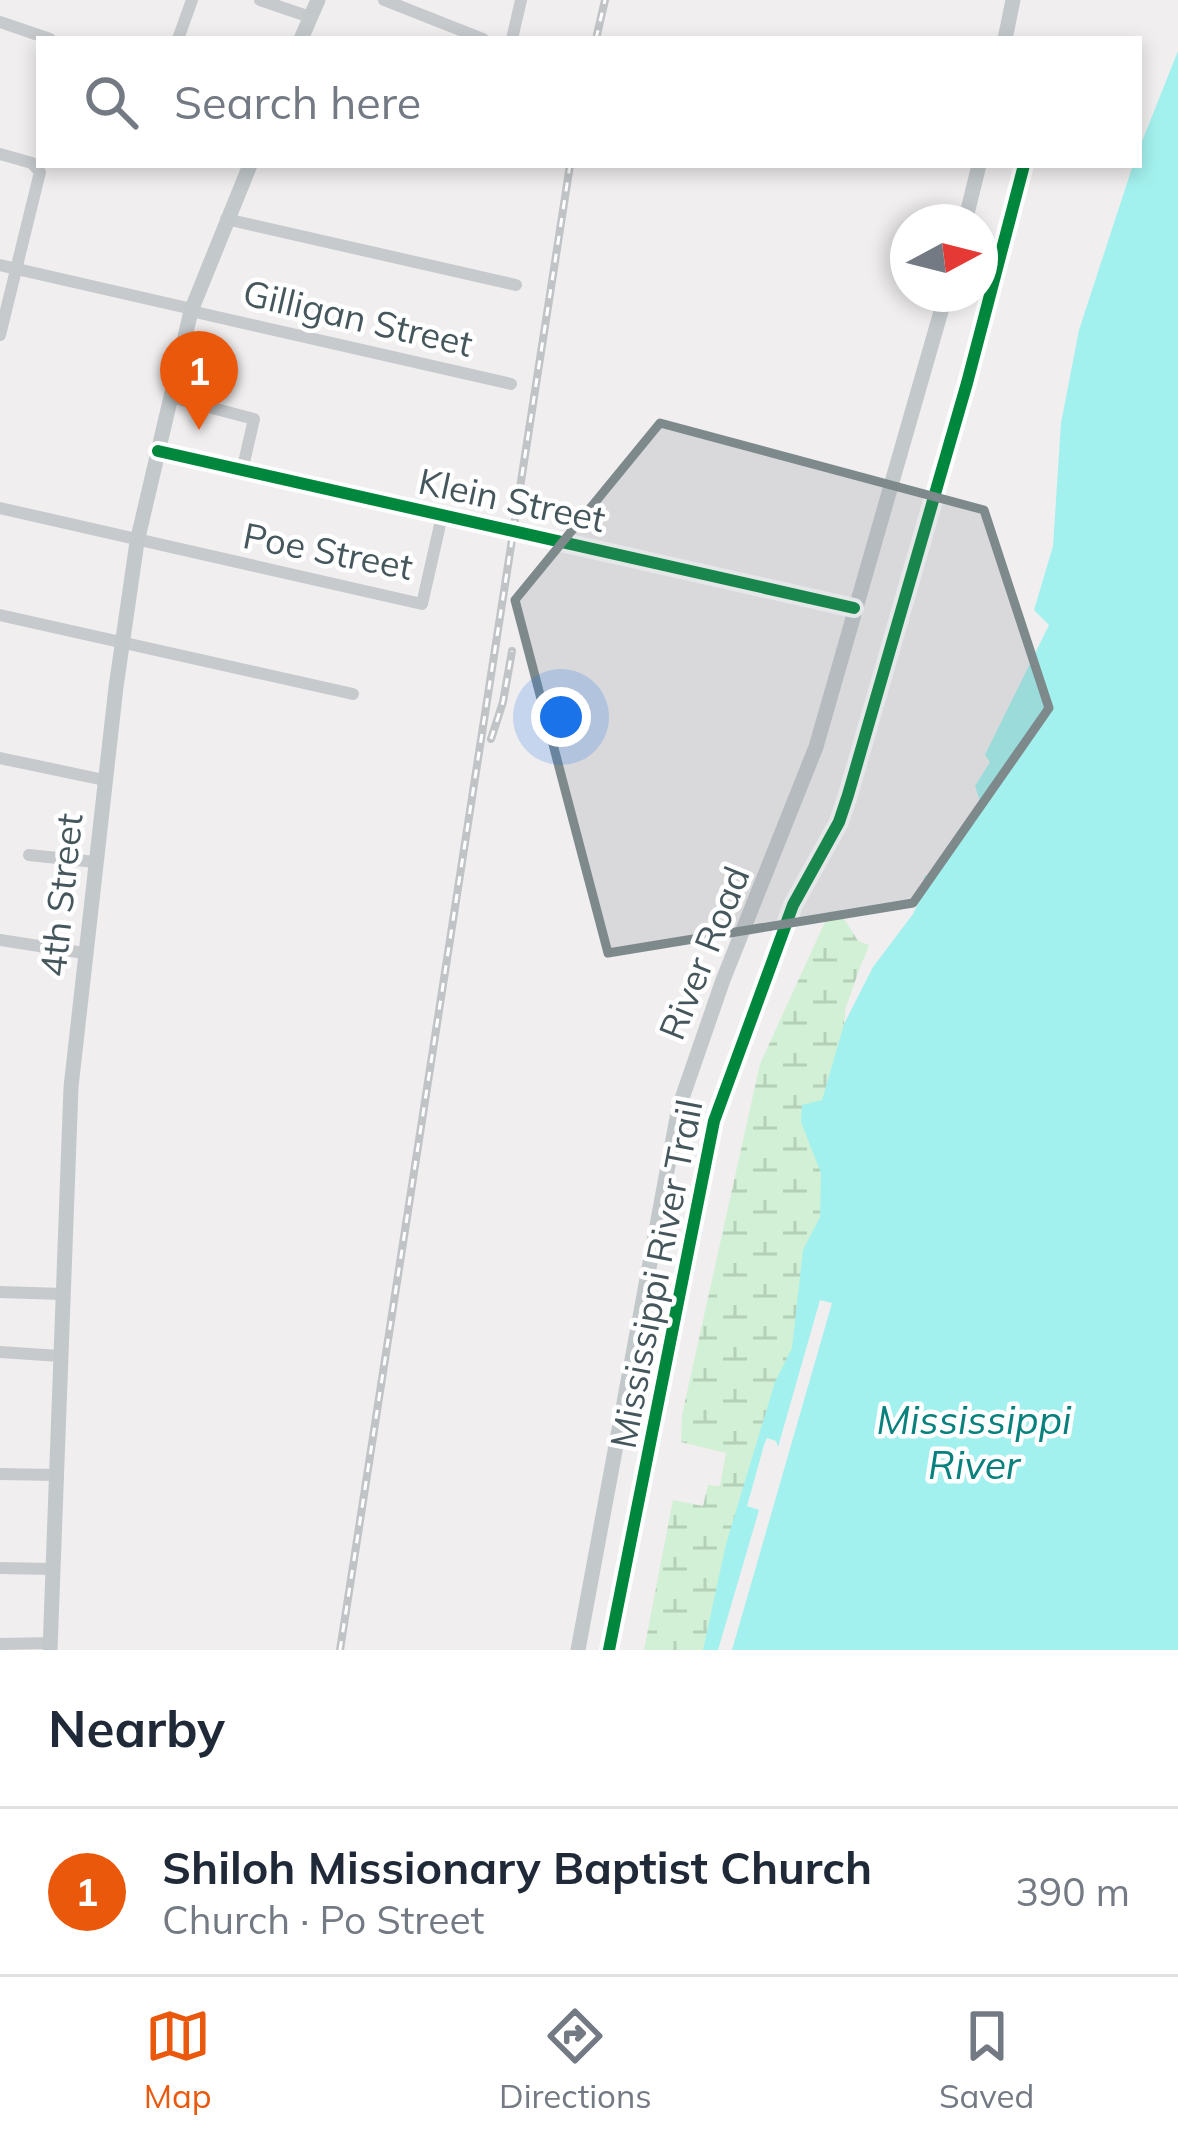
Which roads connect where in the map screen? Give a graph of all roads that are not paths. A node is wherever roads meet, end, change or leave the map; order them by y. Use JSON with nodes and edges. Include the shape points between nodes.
{"nodes":[{"id":1,"x":192,"y":0,"type":"edge"},
{"id":2,"x":260,"y":0,"type":"edge"},
{"id":3,"x":318,"y":0,"type":"edge"},
{"id":4,"x":384,"y":0,"type":"edge"},
{"id":5,"x":521,"y":0,"type":"edge"},
{"id":6,"x":1012,"y":0,"type":"edge"},
{"id":7,"x":310,"y":17,"type":"junction"},
{"id":8,"x":0,"y":22,"type":"edge"},
{"id":9,"x":41,"y":36,"type":"edge"},
{"id":10,"x":179,"y":36,"type":"edge"},
{"id":11,"x":302,"y":36,"type":"edge"},
{"id":12,"x":475,"y":36,"type":"edge"},
{"id":13,"x":513,"y":36,"type":"edge"},
{"id":14,"x":1006,"y":36,"type":"edge"},
{"id":15,"x":0,"y":154,"type":"edge"},
{"id":16,"x":36,"y":168,"type":"edge"},
{"id":17,"x":36,"y":168,"type":"edge"},
{"id":18,"x":249,"y":168,"type":"edge"},
{"id":19,"x":978,"y":168,"type":"edge"},
{"id":20,"x":969,"y":204,"type":"edge"},
{"id":21,"x":226,"y":219,"type":"junction"},
{"id":22,"x":0,"y":265,"type":"edge"},
{"id":23,"x":16,"y":269,"type":"junction"},
{"id":24,"x":516,"y":285,"type":"dead end"},
{"id":25,"x":192,"y":310,"type":"junction"},
{"id":26,"x":941,"y":312,"type":"edge"},
{"id":27,"x":0,"y":335,"type":"edge"},
{"id":28,"x":512,"y":384,"type":"dead end"},
{"id":29,"x":171,"y":397,"type":"junction"},
{"id":30,"x":158,"y":451,"type":"junction"},
{"id":31,"x":242,"y":471,"type":"junction"},
{"id":32,"x":0,"y":508,"type":"edge"},
{"id":33,"x":442,"y":516,"type":"junction"},
{"id":34,"x":137,"y":542,"type":"junction"},
{"id":35,"x":854,"y":608,"type":"junction"},
{"id":36,"x":0,"y":615,"type":"edge"},
{"id":37,"x":122,"y":641,"type":"junction"},
{"id":38,"x":352,"y":694,"type":"dead end"},
{"id":39,"x":0,"y":758,"type":"edge"},
{"id":40,"x":104,"y":780,"type":"junction"},
{"id":41,"x":29,"y":855,"type":"dead end"},
{"id":42,"x":95,"y":862,"type":"junction"},
{"id":43,"x":0,"y":940,"type":"edge"},
{"id":44,"x":84,"y":953,"type":"junction"},
{"id":45,"x":0,"y":1292,"type":"edge"},
{"id":46,"x":63,"y":1294,"type":"junction"},
{"id":47,"x":0,"y":1352,"type":"edge"},
{"id":48,"x":60,"y":1357,"type":"junction"},
{"id":49,"x":0,"y":1474,"type":"edge"},
{"id":50,"x":56,"y":1474,"type":"junction"},
{"id":51,"x":0,"y":1568,"type":"edge"},
{"id":52,"x":53,"y":1569,"type":"junction"},
{"id":53,"x":0,"y":1643,"type":"edge"},
{"id":54,"x":51,"y":1647,"type":"edge"},
{"id":55,"x":578,"y":1650,"type":"edge"}],
"edges":[{"from":1,"to":10,"type":"street"},
{"from":2,"to":7,"type":"street"},
{"from":3,"to":7,"type":"main road"},
{"from":4,"to":12,"type":"street"},
{"from":5,"to":13,"type":"street"},
{"from":6,"to":14,"type":"main road"},
{"from":7,"to":11,"type":"main road"},
{"from":8,"to":9,"type":"street"},
{"from":15,"to":17,"type":"street"},
{"from":16,"to":23,"type":"street"},
{"from":18,"to":21,"type":"main road","name":"4th Street"},
{"from":19,"to":20,"type":"main road"},
{"from":21,"to":24,"type":"street"},
{"from":21,"to":25,"type":"main road","name":"4th Street"},
{"from":22,"to":23,"type":"street","name":"Gilligan Street"},
{"from":23,"to":25,"type":"street","name":"Gilligan Street"},
{"from":23,"to":27,"type":"street"},
{"from":25,"to":28,"type":"street","name":"Gilligan Street"},
{"from":25,"to":29,"type":"main road","name":"4th Street"},
{"from":26,"to":35,"type":"main road","name":"River Road"},
{"from":29,"to":30,"type":"main road","name":"4th Street"},
{"from":29,"to":31,"type":"street","via":[[254,419]]},
{"from":30,"to":31,"type":"street","name":"Klein Street"},
{"from":30,"to":34,"type":"main road","name":"4th Street"},
{"from":31,"to":33,"type":"street","name":"Klein Street"},
{"from":32,"to":34,"type":"street"},
{"from":33,"to":34,"type":"street","name":"Poe Street","via":[[422,604]]},
{"from":33,"to":35,"type":"street","name":"Klein Street"},
{"from":34,"to":37,"type":"main road","name":"4th Street"},
{"from":35,"to":55,"type":"main road","name":"River Road","via":[[816,747],[679,1107]]},
{"from":36,"to":37,"type":"street"},
{"from":37,"to":38,"type":"street"},
{"from":37,"to":40,"type":"main road","name":"4th Street"},
{"from":39,"to":40,"type":"street"},
{"from":40,"to":42,"type":"main road","name":"4th Street"},
{"from":41,"to":42,"type":"street"},
{"from":42,"to":44,"type":"main road","name":"4th Street"},
{"from":43,"to":44,"type":"street"},
{"from":44,"to":46,"type":"main road","name":"4th Street"},
{"from":45,"to":46,"type":"street"},
{"from":46,"to":48,"type":"main road","name":"4th Street"},
{"from":47,"to":48,"type":"street"},
{"from":48,"to":50,"type":"main road","name":"4th Street"},
{"from":49,"to":50,"type":"street"},
{"from":50,"to":52,"type":"main road","name":"4th Street"},
{"from":51,"to":52,"type":"street"},
{"from":52,"to":54,"type":"main road","name":"4th Street"},
{"from":53,"to":54,"type":"street"}]}
